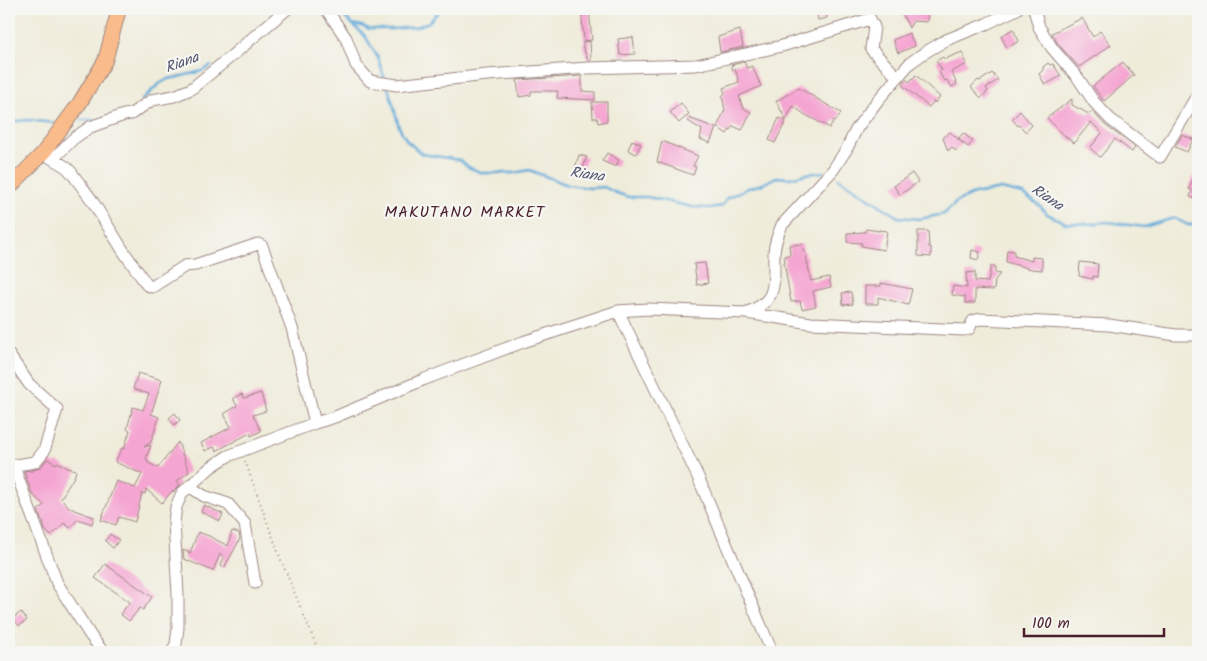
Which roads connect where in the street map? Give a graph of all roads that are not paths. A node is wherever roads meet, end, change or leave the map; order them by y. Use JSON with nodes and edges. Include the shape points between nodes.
{"nodes":[{"id":1,"x":119,"y":9,"type":"edge"},
{"id":2,"x":287,"y":9,"type":"edge"},
{"id":3,"x":326,"y":9,"type":"edge"},
{"id":4,"x":1017,"y":9,"type":"edge"},
{"id":5,"x":1034,"y":9,"type":"edge"},
{"id":6,"x":897,"y":77,"type":"junction"},
{"id":7,"x":1198,"y":94,"type":"edge"},
{"id":8,"x":48,"y":156,"type":"junction"},
{"id":9,"x":9,"y":188,"type":"edge"},
{"id":10,"x":618,"y":311,"type":"junction"},
{"id":11,"x":745,"y":313,"type":"junction"},
{"id":12,"x":1198,"y":335,"type":"edge"},
{"id":13,"x":9,"y":355,"type":"edge"},
{"id":14,"x":316,"y":423,"type":"junction"},
{"id":15,"x":9,"y":465,"type":"edge"},
{"id":16,"x":190,"y":486,"type":"junction"},
{"id":17,"x":255,"y":583,"type":"dead end"},
{"id":18,"x":103,"y":652,"type":"edge"},
{"id":19,"x":172,"y":652,"type":"edge"},
{"id":20,"x":772,"y":652,"type":"edge"}],
"edges":[{"from":1,"to":8,"type":"main road","via":[[105,61]]},
{"from":2,"to":8,"type":"street","via":[[191,89],[152,100],[131,114],[90,127]]},
{"from":3,"to":6,"type":"street","via":[[346,38],[356,65],[370,81],[397,84],[588,68],[696,65],[782,46],[870,19],[874,27],[871,49]]},
{"from":4,"to":6,"type":"street","via":[[946,40],[910,63]]},
{"from":5,"to":7,"type":"street","via":[[1039,26],[1052,48],[1094,102],[1110,119],[1160,157]]},
{"from":6,"to":11,"type":"street","via":[[857,128],[833,170],[782,225],[774,250],[771,292],[758,309]]},
{"from":8,"to":9,"type":"main road"},
{"from":8,"to":14,"type":"street","via":[[71,172],[124,252],[152,287],[185,266],[258,244],[262,246],[292,328]]},
{"from":10,"to":11,"type":"street"},
{"from":10,"to":14,"type":"street","via":[[523,342]]},
{"from":10,"to":20,"type":"street","via":[[698,477]]},
{"from":11,"to":12,"type":"street","via":[[811,323],[964,330],[980,319],[1109,325]]},
{"from":13,"to":15,"type":"street","via":[[29,384],[57,409],[44,451],[35,462]]},
{"from":14,"to":16,"type":"street","via":[[228,456]]},
{"from":15,"to":18,"type":"street","via":[[15,470],[57,584]]},
{"from":16,"to":17,"type":"street","via":[[204,496],[228,504],[245,524]]},
{"from":16,"to":19,"type":"street","via":[[182,493],[174,522],[178,628]]}]}
